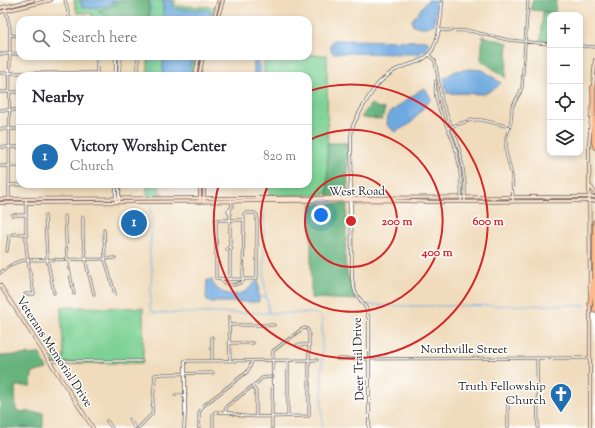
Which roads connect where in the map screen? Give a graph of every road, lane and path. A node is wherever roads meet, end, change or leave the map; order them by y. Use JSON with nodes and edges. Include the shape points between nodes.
{"nodes":[{"id":1,"x":33,"y":0,"type":"edge"},
{"id":2,"x":51,"y":0,"type":"edge"},
{"id":3,"x":65,"y":0,"type":"edge"},
{"id":4,"x":219,"y":0,"type":"edge"},
{"id":5,"x":223,"y":0,"type":"edge"},
{"id":6,"x":442,"y":0,"type":"edge"},
{"id":7,"x":528,"y":0,"type":"edge"},
{"id":8,"x":38,"y":1,"type":"edge"},
{"id":9,"x":5,"y":6,"type":"junction"},
{"id":10,"x":0,"y":8,"type":"edge"},
{"id":11,"x":6,"y":10,"type":"junction"},
{"id":12,"x":216,"y":11,"type":"junction"},
{"id":13,"x":0,"y":12,"type":"edge"},
{"id":14,"x":220,"y":12,"type":"junction"},
{"id":15,"x":69,"y":16,"type":"edge"},
{"id":16,"x":214,"y":16,"type":"edge"},
{"id":17,"x":218,"y":16,"type":"edge"},
{"id":18,"x":438,"y":30,"type":"junction"},
{"id":19,"x":10,"y":36,"type":"junction"},
{"id":20,"x":16,"y":36,"type":"edge"},
{"id":21,"x":525,"y":42,"type":"junction"},
{"id":22,"x":547,"y":44,"type":"edge"},
{"id":23,"x":583,"y":46,"type":"edge"},
{"id":24,"x":595,"y":47,"type":"edge"},
{"id":25,"x":0,"y":54,"type":"edge"},
{"id":26,"x":10,"y":54,"type":"junction"},
{"id":27,"x":16,"y":54,"type":"edge"},
{"id":28,"x":430,"y":55,"type":"junction"},
{"id":29,"x":97,"y":60,"type":"edge"},
{"id":30,"x":116,"y":60,"type":"edge"},
{"id":31,"x":120,"y":60,"type":"edge"},
{"id":32,"x":138,"y":60,"type":"edge"},
{"id":33,"x":198,"y":60,"type":"edge"},
{"id":34,"x":202,"y":60,"type":"edge"},
{"id":35,"x":595,"y":60,"type":"edge"},
{"id":36,"x":97,"y":72,"type":"edge"},
{"id":37,"x":116,"y":72,"type":"edge"},
{"id":38,"x":119,"y":72,"type":"edge"},
{"id":39,"x":138,"y":72,"type":"edge"},
{"id":40,"x":196,"y":72,"type":"edge"},
{"id":41,"x":200,"y":72,"type":"edge"},
{"id":42,"x":0,"y":73,"type":"edge"},
{"id":43,"x":9,"y":73,"type":"junction"},
{"id":44,"x":16,"y":73,"type":"edge"},
{"id":45,"x":437,"y":79,"type":"junction"},
{"id":46,"x":593,"y":87,"type":"junction"},
{"id":47,"x":0,"y":92,"type":"edge"},
{"id":48,"x":9,"y":92,"type":"junction"},
{"id":49,"x":16,"y":92,"type":"edge"},
{"id":50,"x":0,"y":110,"type":"edge"},
{"id":51,"x":9,"y":110,"type":"junction"},
{"id":52,"x":16,"y":110,"type":"edge"},
{"id":53,"x":451,"y":127,"type":"junction"},
{"id":54,"x":509,"y":127,"type":"junction"},
{"id":55,"x":448,"y":128,"type":"junction"},
{"id":56,"x":0,"y":129,"type":"edge"},
{"id":57,"x":9,"y":129,"type":"junction"},
{"id":58,"x":16,"y":129,"type":"edge"},
{"id":59,"x":457,"y":141,"type":"junction"},
{"id":60,"x":453,"y":142,"type":"junction"},
{"id":61,"x":0,"y":147,"type":"edge"},
{"id":62,"x":9,"y":147,"type":"junction"},
{"id":63,"x":16,"y":147,"type":"edge"},
{"id":64,"x":595,"y":147,"type":"edge"},
{"id":65,"x":0,"y":166,"type":"edge"},
{"id":66,"x":9,"y":166,"type":"junction"},
{"id":67,"x":16,"y":166,"type":"edge"},
{"id":68,"x":9,"y":185,"type":"junction"},
{"id":69,"x":16,"y":185,"type":"edge"},
{"id":70,"x":590,"y":185,"type":"junction"},
{"id":71,"x":116,"y":188,"type":"edge"},
{"id":72,"x":118,"y":188,"type":"edge"},
{"id":73,"x":200,"y":188,"type":"edge"},
{"id":74,"x":204,"y":188,"type":"edge"},
{"id":75,"x":595,"y":193,"type":"edge"},
{"id":76,"x":590,"y":197,"type":"junction"},
{"id":77,"x":595,"y":197,"type":"edge"},
{"id":78,"x":200,"y":198,"type":"junction"},
{"id":79,"x":204,"y":198,"type":"junction"},
{"id":80,"x":231,"y":198,"type":"junction"},
{"id":81,"x":326,"y":198,"type":"junction"},
{"id":82,"x":0,"y":199,"type":"edge"},
{"id":83,"x":26,"y":199,"type":"junction"},
{"id":84,"x":60,"y":199,"type":"junction"},
{"id":85,"x":86,"y":199,"type":"junction"},
{"id":86,"x":351,"y":199,"type":"junction"},
{"id":87,"x":117,"y":200,"type":"junction"},
{"id":88,"x":256,"y":200,"type":"junction"},
{"id":89,"x":278,"y":200,"type":"junction"},
{"id":90,"x":461,"y":200,"type":"junction"},
{"id":91,"x":465,"y":200,"type":"junction"},
{"id":92,"x":513,"y":200,"type":"junction"},
{"id":93,"x":557,"y":200,"type":"junction"},
{"id":94,"x":9,"y":201,"type":"junction"},
{"id":95,"x":590,"y":201,"type":"junction"},
{"id":96,"x":595,"y":201,"type":"edge"},
{"id":97,"x":200,"y":202,"type":"junction"},
{"id":98,"x":204,"y":202,"type":"junction"},
{"id":99,"x":231,"y":202,"type":"junction"},
{"id":100,"x":326,"y":202,"type":"junction"},
{"id":101,"x":0,"y":203,"type":"edge"},
{"id":102,"x":26,"y":203,"type":"junction"},
{"id":103,"x":60,"y":203,"type":"junction"},
{"id":104,"x":86,"y":203,"type":"junction"},
{"id":105,"x":12,"y":215,"type":"dead end"},
{"id":106,"x":26,"y":215,"type":"junction"},
{"id":107,"x":45,"y":216,"type":"dead end"},
{"id":108,"x":65,"y":216,"type":"dead end"},
{"id":109,"x":83,"y":217,"type":"dead end"},
{"id":110,"x":230,"y":220,"type":"junction"},
{"id":111,"x":244,"y":220,"type":"junction"},
{"id":112,"x":595,"y":222,"type":"edge"},
{"id":113,"x":104,"y":230,"type":"dead end"},
{"id":114,"x":26,"y":234,"type":"junction"},
{"id":115,"x":595,"y":247,"type":"edge"},
{"id":116,"x":7,"y":251,"type":"dead end"},
{"id":117,"x":115,"y":258,"type":"dead end"},
{"id":118,"x":28,"y":259,"type":"junction"},
{"id":119,"x":47,"y":259,"type":"junction"},
{"id":120,"x":66,"y":259,"type":"junction"},
{"id":121,"x":86,"y":259,"type":"junction"},
{"id":122,"x":105,"y":259,"type":"junction"},
{"id":123,"x":0,"y":270,"type":"edge"},
{"id":124,"x":3,"y":270,"type":"junction"},
{"id":125,"x":0,"y":273,"type":"edge"},
{"id":126,"x":221,"y":279,"type":"junction"},
{"id":127,"x":230,"y":279,"type":"junction"},
{"id":128,"x":244,"y":279,"type":"junction"},
{"id":129,"x":0,"y":285,"type":"edge"},
{"id":130,"x":54,"y":293,"type":"dead end"},
{"id":131,"x":25,"y":294,"type":"dead end"},
{"id":132,"x":74,"y":294,"type":"dead end"},
{"id":133,"x":94,"y":294,"type":"dead end"},
{"id":134,"x":115,"y":294,"type":"dead end"},
{"id":135,"x":590,"y":304,"type":"junction"},
{"id":136,"x":595,"y":310,"type":"edge"},
{"id":137,"x":229,"y":317,"type":"dead end"},
{"id":138,"x":229,"y":325,"type":"junction"},
{"id":139,"x":274,"y":325,"type":"dead end"},
{"id":140,"x":212,"y":337,"type":"dead end"},
{"id":141,"x":229,"y":343,"type":"junction"},
{"id":142,"x":253,"y":343,"type":"dead end"},
{"id":143,"x":297,"y":345,"type":"dead end"},
{"id":144,"x":309,"y":345,"type":"junction"},
{"id":145,"x":538,"y":358,"type":"junction"},
{"id":146,"x":590,"y":358,"type":"junction"},
{"id":147,"x":337,"y":359,"type":"dead end"},
{"id":148,"x":369,"y":359,"type":"junction"},
{"id":149,"x":252,"y":360,"type":"junction"},
{"id":150,"x":272,"y":360,"type":"junction"},
{"id":151,"x":288,"y":360,"type":"junction"},
{"id":152,"x":309,"y":360,"type":"junction"},
{"id":153,"x":317,"y":360,"type":"dead end"},
{"id":154,"x":50,"y":361,"type":"junction"},
{"id":155,"x":141,"y":361,"type":"dead end"},
{"id":156,"x":185,"y":361,"type":"joint"},
{"id":157,"x":212,"y":361,"type":"junction"},
{"id":158,"x":230,"y":361,"type":"junction"},
{"id":159,"x":186,"y":374,"type":"junction"},
{"id":160,"x":213,"y":374,"type":"dead end"},
{"id":161,"x":271,"y":377,"type":"junction"},
{"id":162,"x":253,"y":386,"type":"junction"},
{"id":163,"x":176,"y":395,"type":"dead end"},
{"id":164,"x":186,"y":395,"type":"junction"},
{"id":165,"x":508,"y":398,"type":"dead end"},
{"id":166,"x":225,"y":412,"type":"junction"},
{"id":167,"x":256,"y":416,"type":"junction"},
{"id":168,"x":272,"y":416,"type":"junction"},
{"id":169,"x":288,"y":416,"type":"junction"},
{"id":170,"x":129,"y":419,"type":"dead end"},
{"id":171,"x":107,"y":421,"type":"dead end"},
{"id":172,"x":93,"y":428,"type":"edge"},
{"id":173,"x":112,"y":428,"type":"edge"},
{"id":174,"x":137,"y":428,"type":"edge"},
{"id":175,"x":184,"y":428,"type":"edge"},
{"id":176,"x":199,"y":428,"type":"edge"},
{"id":177,"x":213,"y":428,"type":"edge"},
{"id":178,"x":272,"y":428,"type":"edge"},
{"id":179,"x":369,"y":428,"type":"edge"},
{"id":180,"x":508,"y":428,"type":"edge"},
{"id":181,"x":538,"y":428,"type":"edge"},
{"id":182,"x":590,"y":428,"type":"edge"}],
"edges":[{"from":1,"to":9,"type":"main road"},
{"from":2,"to":8,"type":"main road"},
{"from":3,"to":15,"type":"street"},
{"from":4,"to":12,"type":"main road"},
{"from":5,"to":14,"type":"main road"},
{"from":6,"to":18,"type":"street"},
{"from":7,"to":21,"type":"street"},
{"from":8,"to":11,"type":"main road"},
{"from":9,"to":10,"type":"main road"},
{"from":9,"to":11,"type":"street"},
{"from":11,"to":13,"type":"main road"},
{"from":11,"to":19,"type":"street"},
{"from":12,"to":14,"type":"main road"},
{"from":12,"to":16,"type":"main road"},
{"from":14,"to":17,"type":"main road"},
{"from":18,"to":21,"type":"street","via":[[470,31]]},
{"from":18,"to":28,"type":"street"},
{"from":19,"to":20,"type":"street"},
{"from":19,"to":26,"type":"street"},
{"from":21,"to":22,"type":"street"},
{"from":21,"to":54,"type":"street","via":[[521,90],[512,107]]},
{"from":23,"to":24,"type":"street"},
{"from":25,"to":26,"type":"street"},
{"from":26,"to":27,"type":"street"},
{"from":26,"to":43,"type":"street"},
{"from":28,"to":45,"type":"street","via":[[435,61]]},
{"from":28,"to":86,"type":"street","name":"Deer Trail Drive","via":[[393,72],[378,84],[357,117],[351,133]]},
{"from":29,"to":36,"type":"street"},
{"from":30,"to":37,"type":"street"},
{"from":31,"to":38,"type":"street"},
{"from":32,"to":39,"type":"street"},
{"from":33,"to":40,"type":"main road"},
{"from":34,"to":41,"type":"main road"},
{"from":35,"to":46,"type":"main road"},
{"from":42,"to":43,"type":"street"},
{"from":43,"to":44,"type":"street"},
{"from":43,"to":48,"type":"street"},
{"from":45,"to":53,"type":"street"},
{"from":45,"to":55,"type":"street","via":[[438,103]]},
{"from":46,"to":64,"type":"highway"},
{"from":46,"to":70,"type":"main road"},
{"from":47,"to":48,"type":"street"},
{"from":48,"to":49,"type":"street"},
{"from":48,"to":51,"type":"street"},
{"from":50,"to":51,"type":"street"},
{"from":51,"to":52,"type":"street"},
{"from":51,"to":57,"type":"street"},
{"from":53,"to":54,"type":"street","via":[[477,119]]},
{"from":53,"to":55,"type":"street"},
{"from":53,"to":59,"type":"street"},
{"from":54,"to":92,"type":"street","via":[[506,148],[512,176]]},
{"from":55,"to":60,"type":"street"},
{"from":56,"to":57,"type":"street"},
{"from":57,"to":58,"type":"street"},
{"from":57,"to":62,"type":"street"},
{"from":59,"to":60,"type":"street"},
{"from":59,"to":91,"type":"street","via":[[464,170]]},
{"from":60,"to":90,"type":"street","via":[[460,167]]},
{"from":61,"to":62,"type":"street"},
{"from":62,"to":63,"type":"street"},
{"from":62,"to":66,"type":"street"},
{"from":65,"to":66,"type":"street"},
{"from":66,"to":67,"type":"street"},
{"from":66,"to":68,"type":"street"},
{"from":68,"to":69,"type":"street"},
{"from":68,"to":94,"type":"street"},
{"from":70,"to":75,"type":"main road"},
{"from":70,"to":76,"type":"main road"},
{"from":71,"to":87,"type":"street"},
{"from":72,"to":87,"type":"street"},
{"from":73,"to":78,"type":"main road"},
{"from":74,"to":79,"type":"main road"},
{"from":76,"to":77,"type":"main road","name":"West Road"},
{"from":76,"to":93,"type":"main road","name":"West Road"},
{"from":76,"to":95,"type":"main road"},
{"from":78,"to":79,"type":"main road","name":"West Road"},
{"from":78,"to":87,"type":"main road","name":"West Road"},
{"from":78,"to":97,"type":"main road"},
{"from":79,"to":80,"type":"main road","name":"West Road"},
{"from":79,"to":98,"type":"main road"},
{"from":80,"to":88,"type":"main road","name":"West Road"},
{"from":80,"to":99,"type":"street"},
{"from":81,"to":86,"type":"main road","name":"West Road"},
{"from":81,"to":89,"type":"main road","name":"West Road"},
{"from":81,"to":100,"type":"main road"},
{"from":82,"to":94,"type":"main road","name":"West Road"},
{"from":83,"to":84,"type":"main road","name":"West Road"},
{"from":83,"to":94,"type":"main road","name":"West Road"},
{"from":83,"to":102,"type":"street"},
{"from":84,"to":85,"type":"main road","name":"West Road"},
{"from":84,"to":103,"type":"main road"},
{"from":85,"to":87,"type":"main road","name":"West Road"},
{"from":85,"to":104,"type":"main road"},
{"from":86,"to":90,"type":"main road","name":"West Road"},
{"from":86,"to":100,"type":"main road","name":"West Road"},
{"from":86,"to":148,"type":"street","name":"Deer Trail Drive","via":[[352,279],[355,292],[366,308],[369,320]]},
{"from":87,"to":97,"type":"main road","name":"West Road"},
{"from":87,"to":104,"type":"main road","name":"West Road"},
{"from":88,"to":89,"type":"main road","name":"West Road"},
{"from":88,"to":99,"type":"main road","name":"West Road"},
{"from":89,"to":100,"type":"main road","name":"West Road"},
{"from":90,"to":91,"type":"main road","name":"West Road"},
{"from":91,"to":92,"type":"main road","name":"West Road"},
{"from":92,"to":93,"type":"main road","name":"West Road"},
{"from":93,"to":95,"type":"main road","name":"West Road"},
{"from":94,"to":101,"type":"main road","name":"West Road"},
{"from":94,"to":102,"type":"main road","name":"West Road"},
{"from":95,"to":96,"type":"main road","name":"West Road"},
{"from":95,"to":135,"type":"main road"},
{"from":97,"to":98,"type":"main road","name":"West Road"},
{"from":98,"to":99,"type":"main road","name":"West Road"},
{"from":99,"to":110,"type":"street"},
{"from":102,"to":103,"type":"main road","name":"West Road"},
{"from":102,"to":106,"type":"street"},
{"from":103,"to":104,"type":"main road","name":"West Road"},
{"from":105,"to":106,"type":"street"},
{"from":106,"to":114,"type":"street"},
{"from":107,"to":119,"type":"street"},
{"from":108,"to":120,"type":"street"},
{"from":109,"to":121,"type":"street"},
{"from":110,"to":111,"type":"street"},
{"from":110,"to":126,"type":"street","via":[[216,222],[216,278]]},
{"from":110,"to":127,"type":"street"},
{"from":111,"to":128,"type":"street"},
{"from":111,"to":128,"type":"street","via":[[244,214],[256,214],[257,278]]},
{"from":112,"to":115,"type":"highway"},
{"from":113,"to":122,"type":"street"},
{"from":114,"to":116,"type":"street","via":[[9,236]]},
{"from":114,"to":118,"type":"street"},
{"from":115,"to":135,"type":"highway"},
{"from":115,"to":136,"type":"highway"},
{"from":117,"to":122,"type":"street"},
{"from":118,"to":119,"type":"street"},
{"from":118,"to":124,"type":"street"},
{"from":118,"to":131,"type":"street","via":[[34,294]]},
{"from":119,"to":120,"type":"street"},
{"from":119,"to":130,"type":"street"},
{"from":120,"to":121,"type":"street"},
{"from":120,"to":132,"type":"street"},
{"from":121,"to":122,"type":"street"},
{"from":121,"to":133,"type":"street"},
{"from":122,"to":134,"type":"street"},
{"from":123,"to":124,"type":"street"},
{"from":124,"to":125,"type":"street"},
{"from":126,"to":127,"type":"street"},
{"from":126,"to":128,"type":"street","via":[[226,284],[233,285]]},
{"from":127,"to":128,"type":"street"},
{"from":129,"to":154,"type":"main road","name":"Veterans Memorial Drive"},
{"from":135,"to":146,"type":"main road"},
{"from":137,"to":138,"type":"street"},
{"from":138,"to":139,"type":"street"},
{"from":138,"to":141,"type":"street"},
{"from":140,"to":157,"type":"street"},
{"from":141,"to":142,"type":"street"},
{"from":141,"to":158,"type":"street"},
{"from":143,"to":144,"type":"street"},
{"from":144,"to":150,"type":"street","via":[[308,330],[304,328],[274,349]]},
{"from":144,"to":152,"type":"street"},
{"from":145,"to":146,"type":"street","name":"Northville Street"},
{"from":145,"to":148,"type":"street","name":"Northville Street"},
{"from":145,"to":181,"type":"street"},
{"from":146,"to":182,"type":"main road"},
{"from":147,"to":148,"type":"street","name":"Northville Street"},
{"from":148,"to":179,"type":"street","name":"Deer Trail Drive"},
{"from":149,"to":150,"type":"street"},
{"from":149,"to":158,"type":"street"},
{"from":149,"to":176,"type":"street","via":[[247,372],[202,408],[199,413]]},
{"from":150,"to":151,"type":"street"},
{"from":150,"to":161,"type":"street"},
{"from":151,"to":152,"type":"street"},
{"from":151,"to":169,"type":"street"},
{"from":152,"to":153,"type":"street"},
{"from":152,"to":169,"type":"street","via":[[309,416]]},
{"from":154,"to":155,"type":"street"},
{"from":154,"to":172,"type":"main road","name":"Veterans Memorial Drive"},
{"from":156,"to":157,"type":"street"},
{"from":156,"to":159,"type":"street"},
{"from":157,"to":158,"type":"street"},
{"from":159,"to":160,"type":"street"},
{"from":159,"to":164,"type":"street"},
{"from":159,"to":174,"type":"street","via":[[155,375],[152,414]]},
{"from":161,"to":162,"type":"street","via":[[262,378]]},
{"from":161,"to":168,"type":"street"},
{"from":162,"to":166,"type":"street","via":[[227,406]]},
{"from":162,"to":167,"type":"street","via":[[256,392]]},
{"from":163,"to":164,"type":"street"},
{"from":164,"to":175,"type":"street"},
{"from":165,"to":180,"type":"street"},
{"from":166,"to":167,"type":"street"},
{"from":166,"to":177,"type":"street","via":[[214,413]]},
{"from":167,"to":168,"type":"street"},
{"from":168,"to":169,"type":"street"},
{"from":168,"to":178,"type":"street"},
{"from":170,"to":174,"type":"street"},
{"from":171,"to":173,"type":"street"}]}
